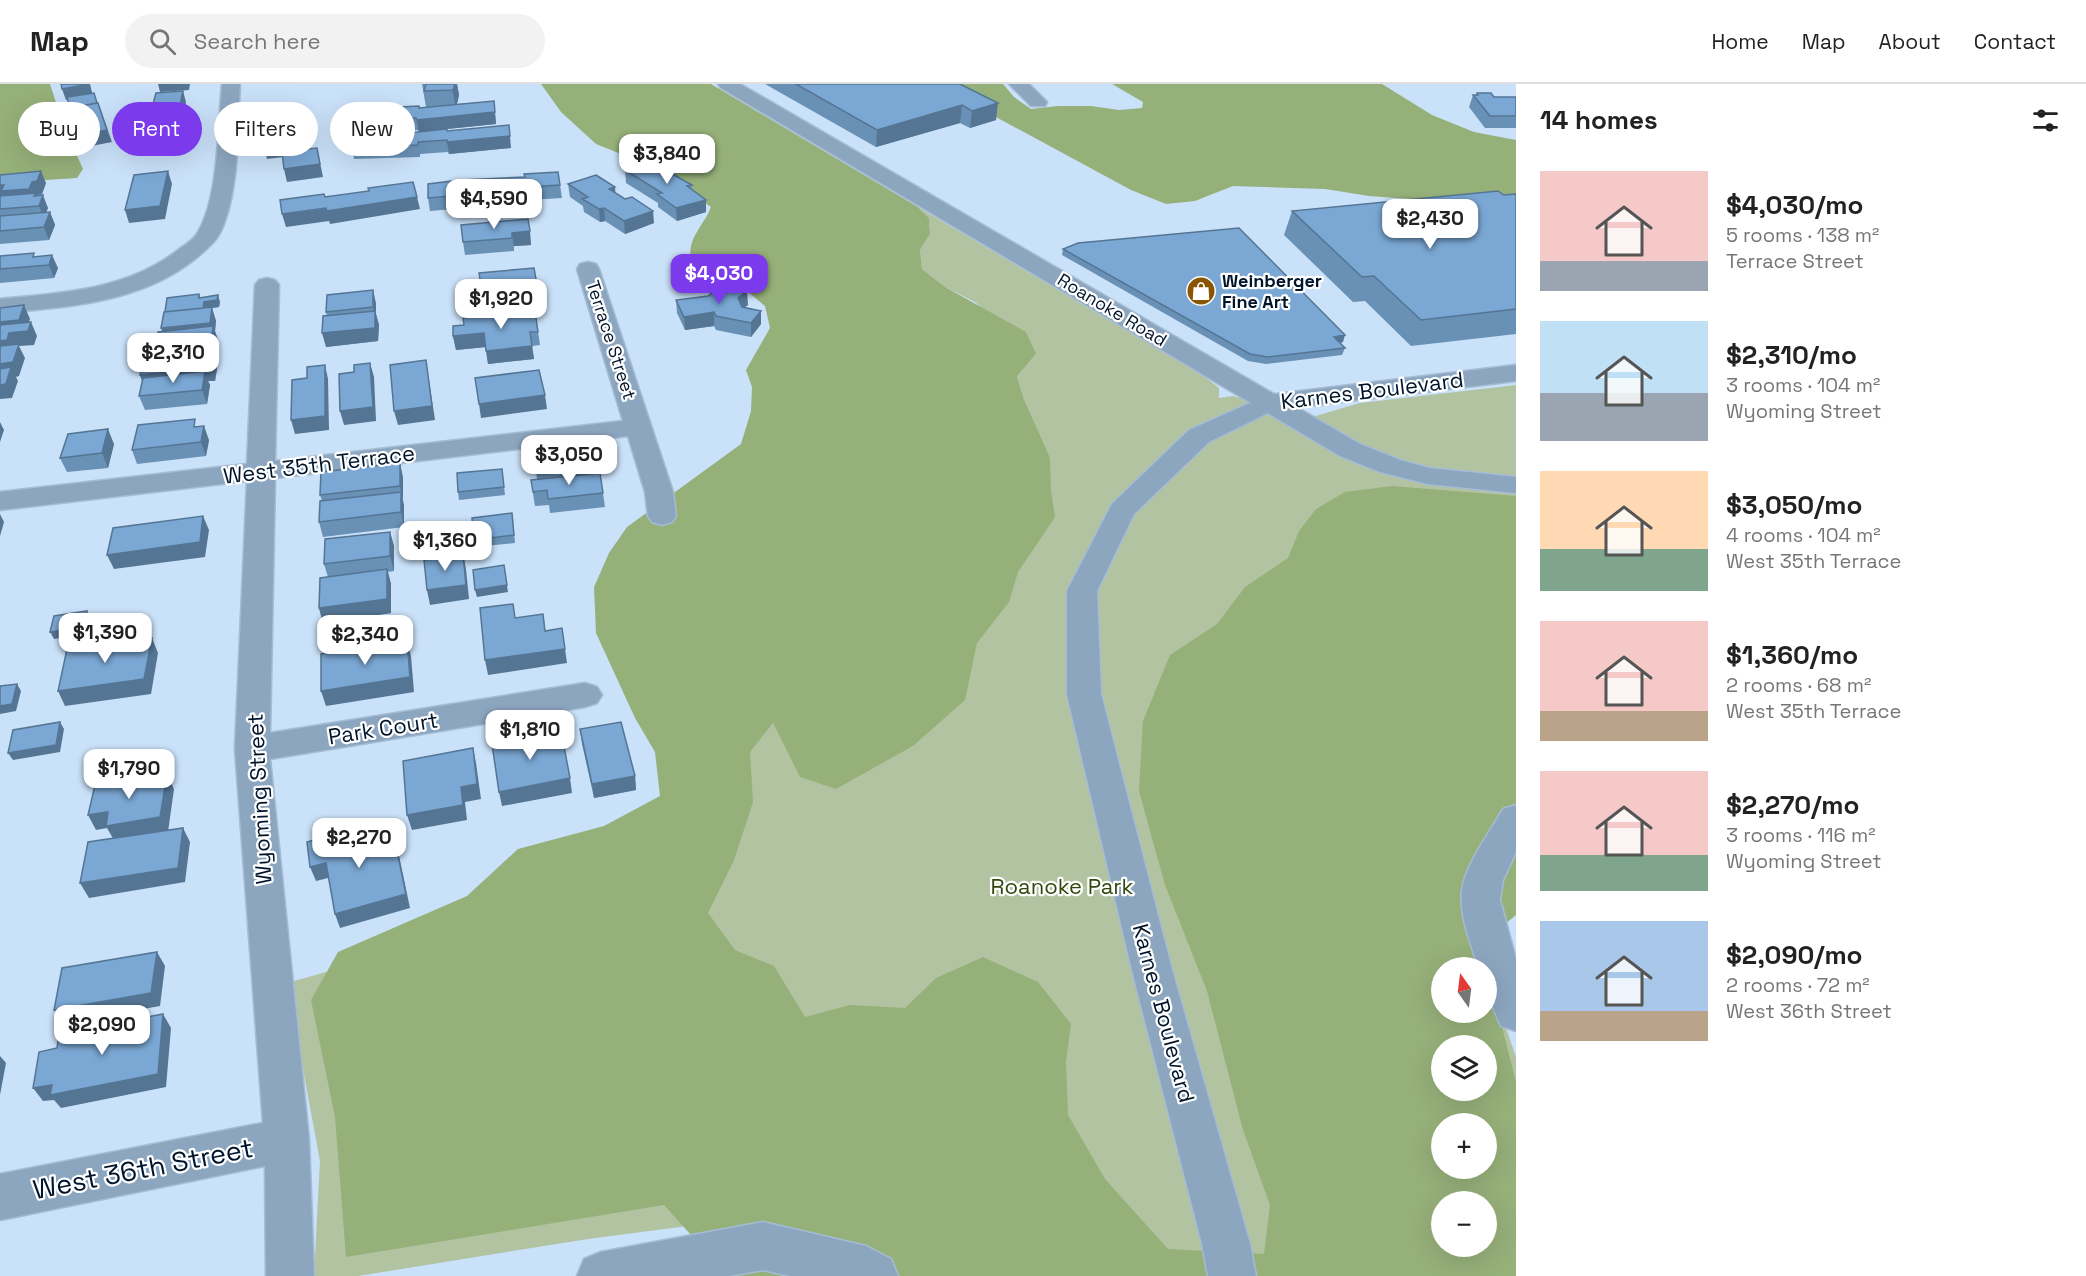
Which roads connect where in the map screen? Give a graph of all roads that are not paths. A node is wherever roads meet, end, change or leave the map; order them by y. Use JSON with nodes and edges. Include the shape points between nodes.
{"nodes":[{"id":1,"x":231,"y":84,"type":"edge"},
{"id":2,"x":727,"y":84,"type":"edge"},
{"id":3,"x":1018,"y":84,"type":"edge"},
{"id":4,"x":1038,"y":102,"type":"dead end"},
{"id":5,"x":588,"y":269,"type":"dead end"},
{"id":6,"x":267,"y":285,"type":"dead end"},
{"id":7,"x":0,"y":306,"type":"edge"},
{"id":8,"x":1516,"y":373,"type":"edge"},
{"id":9,"x":1268,"y":403,"type":"junction"},
{"id":10,"x":639,"y":427,"type":"junction"},
{"id":11,"x":261,"y":470,"type":"junction"},
{"id":12,"x":1516,"y":484,"type":"edge"},
{"id":13,"x":0,"y":501,"type":"edge"},
{"id":14,"x":662,"y":516,"type":"dead end"},
{"id":15,"x":585,"y":695,"type":"dead end"},
{"id":16,"x":252,"y":749,"type":"junction"},
{"id":17,"x":1516,"y":819,"type":"edge"},
{"id":18,"x":1516,"y":1013,"type":"edge"},
{"id":19,"x":287,"y":1140,"type":"junction"},
{"id":20,"x":0,"y":1197,"type":"edge"},
{"id":21,"x":290,"y":1276,"type":"edge"},
{"id":22,"x":600,"y":1276,"type":"edge"},
{"id":23,"x":874,"y":1276,"type":"edge"},
{"id":24,"x":1232,"y":1276,"type":"edge"}],
"edges":[{"from":1,"to":7,"type":"street","via":[[219,201],[206,237],[182,260],[123,288],[71,300]]},
{"from":2,"to":9,"type":"street","name":"Roanoke Road"},
{"from":3,"to":4,"type":"street"},
{"from":5,"to":10,"type":"street","name":"Terrace Street"},
{"from":6,"to":11,"type":"street","name":"Wyoming Street"},
{"from":8,"to":9,"type":"street","name":"Karnes Boulevard"},
{"from":9,"to":12,"type":"street","name":"Roanoke Road","via":[[1350,450],[1390,466],[1428,476]]},
{"from":9,"to":24,"type":"street","name":"Karnes Boulevard","via":[[1199,436],[1122,510],[1082,591],[1084,694]]},
{"from":10,"to":11,"type":"street","name":"West 35th Terrace"},
{"from":10,"to":14,"type":"street","name":"Terrace Street","via":[[659,492]]},
{"from":11,"to":13,"type":"street","name":"West 35th Terrace"},
{"from":11,"to":16,"type":"street","name":"Wyoming Street"},
{"from":15,"to":16,"type":"street","name":"Park Court"},
{"from":16,"to":19,"type":"street","name":"Wyoming Street"},
{"from":17,"to":18,"type":"street","via":[[1480,891],[1482,912]]},
{"from":19,"to":20,"type":"street","name":"West 36th Street"},
{"from":19,"to":21,"type":"street","name":"Wyoming Street"},
{"from":22,"to":23,"type":"street","via":[[763,1246],[866,1269]]}]}
